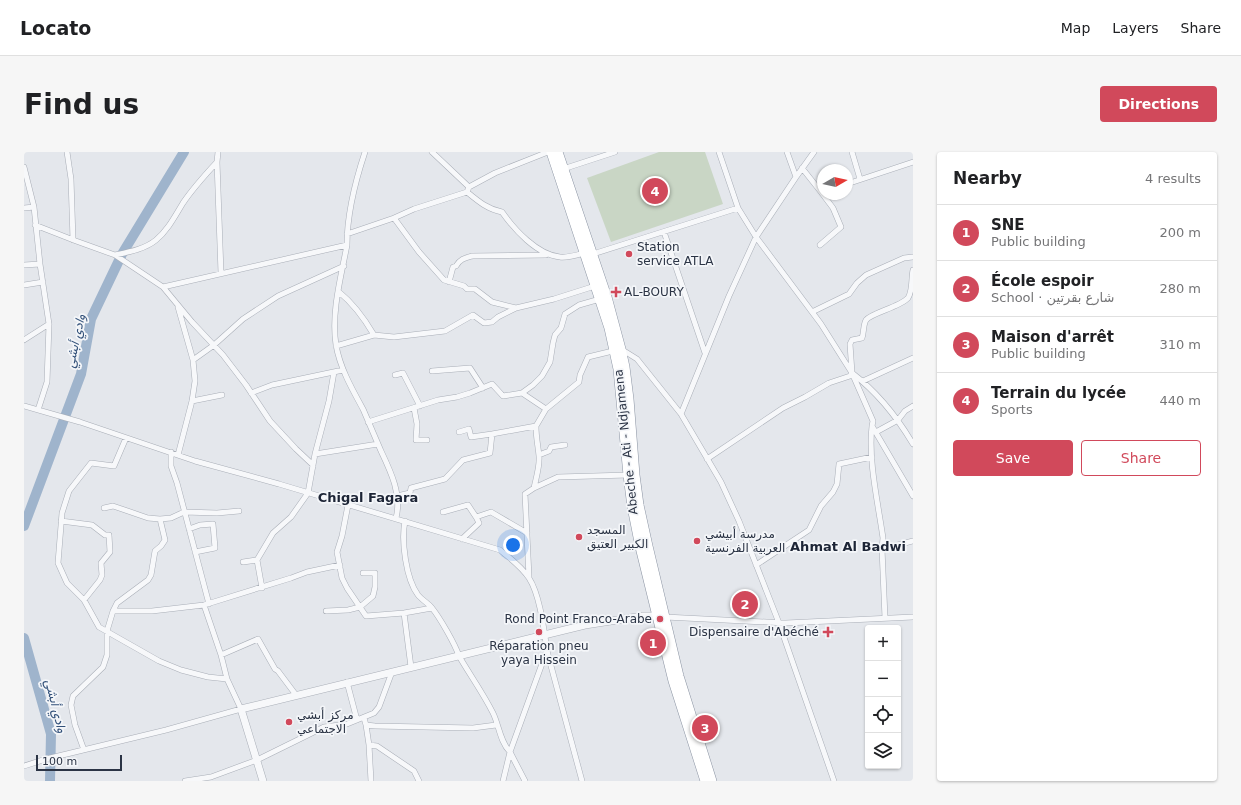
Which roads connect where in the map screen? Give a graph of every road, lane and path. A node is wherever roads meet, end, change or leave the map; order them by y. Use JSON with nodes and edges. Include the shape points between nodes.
{"nodes":[{"id":1,"x":67,"y":152,"type":"edge"},
{"id":2,"x":218,"y":152,"type":"edge"},
{"id":3,"x":365,"y":152,"type":"edge"},
{"id":4,"x":432,"y":152,"type":"edge"},
{"id":5,"x":550,"y":152,"type":"edge"},
{"id":6,"x":558,"y":152,"type":"edge"},
{"id":7,"x":615,"y":152,"type":"edge"},
{"id":8,"x":719,"y":152,"type":"edge"},
{"id":9,"x":787,"y":152,"type":"edge"},
{"id":10,"x":814,"y":152,"type":"edge"},
{"id":11,"x":852,"y":152,"type":"edge"},
{"id":12,"x":217,"y":162,"type":"junction"},
{"id":13,"x":913,"y":162,"type":"edge"},
{"id":14,"x":24,"y":167,"type":"edge"},
{"id":15,"x":802,"y":168,"type":"junction"},
{"id":16,"x":561,"y":170,"type":"junction"},
{"id":17,"x":796,"y":177,"type":"junction"},
{"id":18,"x":860,"y":180,"type":"junction"},
{"id":19,"x":853,"y":182,"type":"edge"},
{"id":20,"x":817,"y":185,"type":"edge"},
{"id":21,"x":468,"y":190,"type":"junction"},
{"id":22,"x":828,"y":200,"type":"edge"},
{"id":23,"x":34,"y":207,"type":"junction"},
{"id":24,"x":24,"y":208,"type":"edge"},
{"id":25,"x":738,"y":208,"type":"junction"},
{"id":26,"x":394,"y":218,"type":"junction"},
{"id":27,"x":35,"y":224,"type":"junction"},
{"id":28,"x":664,"y":232,"type":"junction"},
{"id":29,"x":347,"y":234,"type":"junction"},
{"id":30,"x":756,"y":237,"type":"junction"},
{"id":31,"x":73,"y":240,"type":"junction"},
{"id":32,"x":347,"y":245,"type":"junction"},
{"id":33,"x":820,"y":245,"type":"dead end"},
{"id":34,"x":588,"y":254,"type":"junction"},
{"id":35,"x":115,"y":255,"type":"junction"},
{"id":36,"x":549,"y":255,"type":"junction"},
{"id":37,"x":913,"y":257,"type":"edge"},
{"id":38,"x":40,"y":264,"type":"junction"},
{"id":39,"x":24,"y":265,"type":"edge"},
{"id":40,"x":344,"y":266,"type":"junction"},
{"id":41,"x":913,"y":270,"type":"edge"},
{"id":42,"x":220,"y":273,"type":"junction"},
{"id":43,"x":43,"y":282,"type":"junction"},
{"id":44,"x":449,"y":282,"type":"junction"},
{"id":45,"x":24,"y":285,"type":"edge"},
{"id":46,"x":595,"y":286,"type":"junction"},
{"id":47,"x":163,"y":287,"type":"junction"},
{"id":48,"x":339,"y":292,"type":"junction"},
{"id":49,"x":600,"y":299,"type":"junction"},
{"id":50,"x":177,"y":304,"type":"junction"},
{"id":51,"x":516,"y":308,"type":"junction"},
{"id":52,"x":812,"y":312,"type":"junction"},
{"id":53,"x":49,"y":324,"type":"junction"},
{"id":54,"x":374,"y":335,"type":"junction"},
{"id":55,"x":24,"y":340,"type":"edge"},
{"id":56,"x":214,"y":345,"type":"junction"},
{"id":57,"x":336,"y":346,"type":"junction"},
{"id":58,"x":618,"y":350,"type":"junction"},
{"id":59,"x":706,"y":353,"type":"junction"},
{"id":60,"x":913,"y":358,"type":"edge"},
{"id":61,"x":193,"y":360,"type":"junction"},
{"id":62,"x":344,"y":370,"type":"junction"},
{"id":63,"x":432,"y":371,"type":"dead end"},
{"id":64,"x":334,"y":372,"type":"junction"},
{"id":65,"x":852,"y":373,"type":"junction"},
{"id":66,"x":395,"y":375,"type":"dead end"},
{"id":67,"x":863,"y":381,"type":"junction"},
{"id":68,"x":483,"y":388,"type":"junction"},
{"id":69,"x":251,"y":393,"type":"junction"},
{"id":70,"x":522,"y":393,"type":"junction"},
{"id":71,"x":222,"y":395,"type":"dead end"},
{"id":72,"x":192,"y":401,"type":"junction"},
{"id":73,"x":913,"y":405,"type":"edge"},
{"id":74,"x":24,"y":406,"type":"edge"},
{"id":75,"x":420,"y":406,"type":"junction"},
{"id":76,"x":414,"y":408,"type":"junction"},
{"id":77,"x":38,"y":410,"type":"junction"},
{"id":78,"x":546,"y":410,"type":"junction"},
{"id":79,"x":681,"y":414,"type":"junction"},
{"id":80,"x":898,"y":420,"type":"junction"},
{"id":81,"x":368,"y":422,"type":"junction"},
{"id":82,"x":536,"y":426,"type":"junction"},
{"id":83,"x":872,"y":426,"type":"junction"},
{"id":84,"x":459,"y":432,"type":"dead end"},
{"id":85,"x":876,"y":432,"type":"junction"},
{"id":86,"x":492,"y":434,"type":"junction"},
{"id":87,"x":126,"y":438,"type":"junction"},
{"id":88,"x":427,"y":440,"type":"dead end"},
{"id":89,"x":378,"y":444,"type":"junction"},
{"id":90,"x":913,"y":444,"type":"edge"},
{"id":91,"x":565,"y":445,"type":"dead end"},
{"id":92,"x":171,"y":452,"type":"junction"},
{"id":93,"x":315,"y":454,"type":"junction"},
{"id":94,"x":178,"y":455,"type":"junction"},
{"id":95,"x":539,"y":455,"type":"junction"},
{"id":96,"x":872,"y":457,"type":"junction"},
{"id":97,"x":707,"y":459,"type":"junction"},
{"id":98,"x":313,"y":465,"type":"junction"},
{"id":99,"x":628,"y":475,"type":"junction"},
{"id":100,"x":534,"y":488,"type":"junction"},
{"id":101,"x":308,"y":493,"type":"junction"},
{"id":102,"x":397,"y":496,"type":"junction"},
{"id":103,"x":913,"y":496,"type":"edge"},
{"id":104,"x":348,"y":505,"type":"junction"},
{"id":105,"x":104,"y":508,"type":"dead end"},
{"id":106,"x":238,"y":511,"type":"dead end"},
{"id":107,"x":184,"y":512,"type":"junction"},
{"id":108,"x":444,"y":512,"type":"dead end"},
{"id":109,"x":476,"y":517,"type":"junction"},
{"id":110,"x":396,"y":518,"type":"junction"},
{"id":111,"x":160,"y":519,"type":"junction"},
{"id":112,"x":61,"y":521,"type":"junction"},
{"id":113,"x":405,"y":521,"type":"junction"},
{"id":114,"x":189,"y":529,"type":"junction"},
{"id":115,"x":527,"y":533,"type":"junction"},
{"id":116,"x":462,"y":539,"type":"junction"},
{"id":117,"x":913,"y":541,"type":"edge"},
{"id":118,"x":882,"y":549,"type":"junction"},
{"id":119,"x":195,"y":552,"type":"junction"},
{"id":120,"x":257,"y":560,"type":"junction"},
{"id":121,"x":243,"y":562,"type":"dead end"},
{"id":122,"x":756,"y":564,"type":"junction"},
{"id":123,"x":340,"y":565,"type":"junction"},
{"id":124,"x":363,"y":572,"type":"dead end"},
{"id":125,"x":529,"y":577,"type":"junction"},
{"id":126,"x":262,"y":588,"type":"junction"},
{"id":127,"x":84,"y":600,"type":"junction"},
{"id":128,"x":206,"y":604,"type":"junction"},
{"id":129,"x":360,"y":607,"type":"junction"},
{"id":130,"x":432,"y":608,"type":"junction"},
{"id":131,"x":113,"y":610,"type":"junction"},
{"id":132,"x":326,"y":611,"type":"dead end"},
{"id":133,"x":404,"y":613,"type":"junction"},
{"id":134,"x":661,"y":616,"type":"junction"},
{"id":135,"x":913,"y":617,"type":"edge"},
{"id":136,"x":884,"y":618,"type":"junction"},
{"id":137,"x":779,"y":623,"type":"junction"},
{"id":138,"x":107,"y":631,"type":"junction"},
{"id":139,"x":545,"y":635,"type":"junction"},
{"id":140,"x":547,"y":650,"type":"junction"},
{"id":141,"x":221,"y":655,"type":"junction"},
{"id":142,"x":459,"y":656,"type":"junction"},
{"id":143,"x":411,"y":667,"type":"junction"},
{"id":144,"x":392,"y":672,"type":"junction"},
{"id":145,"x":227,"y":679,"type":"junction"},
{"id":146,"x":347,"y":682,"type":"junction"},
{"id":147,"x":296,"y":695,"type":"junction"},
{"id":148,"x":241,"y":708,"type":"junction"},
{"id":149,"x":364,"y":718,"type":"junction"},
{"id":150,"x":357,"y":720,"type":"junction"},
{"id":151,"x":366,"y":725,"type":"junction"},
{"id":152,"x":496,"y":725,"type":"junction"},
{"id":153,"x":691,"y":727,"type":"junction"},
{"id":154,"x":369,"y":744,"type":"junction"},
{"id":155,"x":84,"y":750,"type":"junction"},
{"id":156,"x":510,"y":752,"type":"junction"},
{"id":157,"x":257,"y":760,"type":"junction"},
{"id":158,"x":24,"y":766,"type":"edge"},
{"id":159,"x":212,"y":779,"type":"edge"},
{"id":160,"x":185,"y":781,"type":"edge"},
{"id":161,"x":263,"y":781,"type":"edge"},
{"id":162,"x":371,"y":781,"type":"edge"},
{"id":163,"x":419,"y":781,"type":"edge"},
{"id":164,"x":503,"y":781,"type":"edge"},
{"id":165,"x":525,"y":781,"type":"edge"},
{"id":166,"x":582,"y":781,"type":"edge"},
{"id":167,"x":705,"y":781,"type":"edge"},
{"id":168,"x":712,"y":781,"type":"edge"},
{"id":169,"x":834,"y":781,"type":"edge"}],
"edges":[{"from":1,"to":31,"type":"street","via":[[71,179]]},
{"from":2,"to":12,"type":"street"},
{"from":3,"to":29,"type":"street"},
{"from":4,"to":21,"type":"street"},
{"from":5,"to":16,"type":"highway","name":"Abeche - Ati - Ndjamena"},
{"from":5,"to":21,"type":"street","via":[[494,173]]},
{"from":6,"to":16,"type":"highway","name":"Abeche - Ati - Ndjamena"},
{"from":7,"to":16,"type":"street"},
{"from":8,"to":25,"type":"street"},
{"from":9,"to":17,"type":"street"},
{"from":10,"to":15,"type":"street"},
{"from":11,"to":18,"type":"street"},
{"from":12,"to":35,"type":"street","via":[[183,202],[167,230],[155,241],[133,251]]},
{"from":12,"to":42,"type":"street"},
{"from":13,"to":18,"type":"street"},
{"from":14,"to":23,"type":"street"},
{"from":15,"to":17,"type":"street"},
{"from":15,"to":20,"type":"street"},
{"from":16,"to":34,"type":"highway","name":"Abeche - Ati - Ndjamena"},
{"from":17,"to":30,"type":"street"},
{"from":18,"to":19,"type":"street"},
{"from":21,"to":26,"type":"street"},
{"from":21,"to":36,"type":"street","via":[[483,205],[502,212],[512,226],[540,251]]},
{"from":22,"to":33,"type":"street","via":[[841,227]]},
{"from":23,"to":24,"type":"street"},
{"from":23,"to":27,"type":"street"},
{"from":25,"to":28,"type":"street"},
{"from":25,"to":30,"type":"street"},
{"from":26,"to":29,"type":"street"},
{"from":26,"to":44,"type":"street","via":[[419,252],[444,280]]},
{"from":27,"to":31,"type":"street"},
{"from":27,"to":38,"type":"street"},
{"from":28,"to":34,"type":"street"},
{"from":28,"to":59,"type":"street"},
{"from":29,"to":32,"type":"street"},
{"from":30,"to":52,"type":"street"},
{"from":30,"to":59,"type":"street"},
{"from":31,"to":35,"type":"street"},
{"from":32,"to":40,"type":"street"},
{"from":32,"to":42,"type":"street"},
{"from":34,"to":36,"type":"street","via":[[560,258]]},
{"from":34,"to":46,"type":"highway","name":"Abeche - Ati - Ndjamena"},
{"from":34,"to":58,"type":"highway","name":"Abeche - Ati - Ndjamena","via":[[607,297]]},
{"from":35,"to":47,"type":"street"},
{"from":36,"to":44,"type":"street","via":[[464,258],[453,267]]},
{"from":37,"to":52,"type":"street","via":[[904,258],[866,276],[849,294]]},
{"from":38,"to":39,"type":"street"},
{"from":38,"to":43,"type":"street"},
{"from":40,"to":48,"type":"street"},
{"from":40,"to":56,"type":"street","via":[[278,296],[243,318]]},
{"from":41,"to":65,"type":"street","via":[[908,298],[868,318],[862,338],[851,341]]},
{"from":42,"to":47,"type":"street"},
{"from":43,"to":45,"type":"street"},
{"from":43,"to":53,"type":"street"},
{"from":44,"to":51,"type":"street","via":[[467,289],[475,289],[492,302]]},
{"from":46,"to":49,"type":"highway","name":"Abeche - Ati - Ndjamena"},
{"from":46,"to":51,"type":"street"},
{"from":47,"to":50,"type":"street"},
{"from":48,"to":54,"type":"street","via":[[350,301]]},
{"from":48,"to":57,"type":"street","via":[[335,317]]},
{"from":49,"to":58,"type":"highway","name":"Abeche - Ati - Ndjamena"},
{"from":49,"to":70,"type":"street","via":[[579,305],[565,314],[561,328],[555,335],[547,368],[533,385]]},
{"from":50,"to":56,"type":"street"},
{"from":50,"to":61,"type":"street"},
{"from":51,"to":54,"type":"street","via":[[492,322],[484,323],[473,315],[445,331],[394,337]]},
{"from":52,"to":65,"type":"street"},
{"from":53,"to":55,"type":"street"},
{"from":53,"to":77,"type":"street","via":[[47,382]]},
{"from":54,"to":57,"type":"street"},
{"from":56,"to":61,"type":"street"},
{"from":56,"to":69,"type":"street"},
{"from":57,"to":62,"type":"street"},
{"from":58,"to":78,"type":"street","via":[[588,357],[579,382]]},
{"from":58,"to":79,"type":"street","via":[[637,359]]},
{"from":58,"to":99,"type":"highway","name":"Abeche - Ati - Ndjamena"},
{"from":58,"to":134,"type":"highway","name":"Abeche - Ati - Ndjamena","via":[[625,367],[639,505]]},
{"from":59,"to":79,"type":"street"},
{"from":60,"to":67,"type":"street"},
{"from":61,"to":72,"type":"street"},
{"from":62,"to":64,"type":"street"},
{"from":62,"to":81,"type":"street"},
{"from":63,"to":68,"type":"street","via":[[470,368]]},
{"from":64,"to":69,"type":"street","via":[[272,385]]},
{"from":64,"to":93,"type":"street"},
{"from":65,"to":67,"type":"street"},
{"from":65,"to":83,"type":"street","via":[[873,421]]},
{"from":65,"to":97,"type":"street","via":[[783,408]]},
{"from":66,"to":75,"type":"street","via":[[403,373]]},
{"from":67,"to":80,"type":"street"},
{"from":68,"to":70,"type":"street","via":[[492,384],[503,396]]},
{"from":68,"to":75,"type":"street","via":[[470,394]]},
{"from":69,"to":98,"type":"street","via":[[270,422]]},
{"from":70,"to":78,"type":"street"},
{"from":71,"to":72,"type":"street"},
{"from":72,"to":94,"type":"street"},
{"from":73,"to":80,"type":"street"},
{"from":74,"to":77,"type":"street"},
{"from":75,"to":76,"type":"street"},
{"from":76,"to":81,"type":"street"},
{"from":76,"to":88,"type":"street","via":[[416,440]]},
{"from":77,"to":87,"type":"street"},
{"from":78,"to":82,"type":"street"},
{"from":79,"to":97,"type":"street"},
{"from":80,"to":85,"type":"street"},
{"from":80,"to":90,"type":"street"},
{"from":81,"to":89,"type":"street"},
{"from":82,"to":86,"type":"street"},
{"from":82,"to":95,"type":"street"},
{"from":83,"to":85,"type":"street"},
{"from":83,"to":96,"type":"street"},
{"from":84,"to":86,"type":"street","via":[[469,429],[471,437]]},
{"from":85,"to":103,"type":"street"},
{"from":86,"to":102,"type":"street","via":[[490,453],[463,460],[445,479],[411,488],[410,493]]},
{"from":87,"to":92,"type":"street"},
{"from":87,"to":112,"type":"street","via":[[114,466],[91,463],[69,491]]},
{"from":89,"to":93,"type":"street"},
{"from":89,"to":102,"type":"street"},
{"from":91,"to":95,"type":"street","via":[[551,447]]},
{"from":92,"to":94,"type":"street"},
{"from":92,"to":107,"type":"street","via":[[171,466]]},
{"from":93,"to":98,"type":"street"},
{"from":94,"to":101,"type":"street"},
{"from":95,"to":100,"type":"street"},
{"from":96,"to":118,"type":"street","via":[[883,538]]},
{"from":96,"to":122,"type":"street","via":[[839,464],[837,484],[820,506],[809,530]]},
{"from":97,"to":122,"type":"street","via":[[721,482]]},
{"from":98,"to":101,"type":"street"},
{"from":99,"to":100,"type":"street","via":[[558,477]]},
{"from":99,"to":134,"type":"highway","name":"Abeche - Ati - Ndjamena","via":[[640,548]]},
{"from":100,"to":115,"type":"street","via":[[525,494]]},
{"from":101,"to":104,"type":"street"},
{"from":101,"to":120,"type":"street","via":[[291,517],[273,533]]},
{"from":102,"to":110,"type":"street"},
{"from":104,"to":110,"type":"street"},
{"from":104,"to":123,"type":"street","via":[[337,552]]},
{"from":105,"to":111,"type":"street","via":[[113,506],[148,518]]},
{"from":106,"to":107,"type":"street"},
{"from":107,"to":111,"type":"street","via":[[171,518]]},
{"from":107,"to":114,"type":"street"},
{"from":108,"to":109,"type":"street","via":[[468,505]]},
{"from":109,"to":115,"type":"street","via":[[491,512]]},
{"from":109,"to":116,"type":"street","via":[[479,522]]},
{"from":110,"to":113,"type":"street"},
{"from":111,"to":131,"type":"street","via":[[165,540],[155,551],[151,575],[117,603]]},
{"from":112,"to":127,"type":"street","via":[[58,563],[68,583]]},
{"from":112,"to":127,"type":"street","via":[[92,525],[109,536],[110,552],[102,563],[102,575]]},
{"from":113,"to":116,"type":"street"},
{"from":113,"to":130,"type":"street","via":[[404,552],[411,580],[418,594]]},
{"from":114,"to":119,"type":"street"},
{"from":114,"to":119,"type":"street","via":[[213,524],[215,548]]},
{"from":115,"to":125,"type":"street"},
{"from":116,"to":125,"type":"street","via":[[500,550]]},
{"from":117,"to":118,"type":"street"},
{"from":118,"to":136,"type":"street"},
{"from":119,"to":128,"type":"street"},
{"from":120,"to":121,"type":"street"},
{"from":120,"to":126,"type":"street"},
{"from":122,"to":137,"type":"street"},
{"from":123,"to":126,"type":"street","via":[[307,572]]},
{"from":123,"to":129,"type":"street","via":[[345,583]]},
{"from":124,"to":129,"type":"street","via":[[375,573],[376,587],[373,596]]},
{"from":125,"to":139,"type":"street","via":[[536,592]]},
{"from":126,"to":128,"type":"street"},
{"from":127,"to":138,"type":"street","via":[[99,627]]},
{"from":128,"to":131,"type":"street","via":[[152,611]]},
{"from":128,"to":141,"type":"street"},
{"from":129,"to":132,"type":"street"},
{"from":129,"to":133,"type":"street","via":[[366,616]]},
{"from":130,"to":133,"type":"street"},
{"from":130,"to":142,"type":"street"},
{"from":131,"to":138,"type":"street"},
{"from":133,"to":143,"type":"street"},
{"from":134,"to":137,"type":"street"},
{"from":134,"to":139,"type":"street","via":[[643,616]]},
{"from":134,"to":153,"type":"highway","name":"Abeche - Ati - Ndjamena"},
{"from":135,"to":136,"type":"street"},
{"from":136,"to":137,"type":"street"},
{"from":137,"to":169,"type":"street"},
{"from":138,"to":145,"type":"street","via":[[159,661],[181,670]]},
{"from":138,"to":155,"type":"street","via":[[107,655],[102,667],[73,696],[71,705]]},
{"from":139,"to":140,"type":"street"},
{"from":139,"to":142,"type":"street"},
{"from":140,"to":156,"type":"street"},
{"from":140,"to":166,"type":"street"},
{"from":141,"to":145,"type":"street"},
{"from":141,"to":147,"type":"street","via":[[258,639],[275,669]]},
{"from":142,"to":143,"type":"street"},
{"from":142,"to":152,"type":"street","via":[[493,714]]},
{"from":143,"to":144,"type":"street"},
{"from":144,"to":146,"type":"street"},
{"from":144,"to":149,"type":"street","via":[[379,708]]},
{"from":145,"to":148,"type":"street"},
{"from":146,"to":147,"type":"street"},
{"from":146,"to":150,"type":"street"},
{"from":147,"to":148,"type":"street"},
{"from":148,"to":155,"type":"street"},
{"from":148,"to":157,"type":"street"},
{"from":149,"to":150,"type":"street"},
{"from":149,"to":151,"type":"street"},
{"from":150,"to":157,"type":"street","via":[[324,727]]},
{"from":151,"to":152,"type":"street","via":[[456,728]]},
{"from":151,"to":154,"type":"street"},
{"from":152,"to":156,"type":"street","via":[[506,749]]},
{"from":153,"to":167,"type":"highway","name":"Abeche - Ati - Ndjamena"},
{"from":153,"to":168,"type":"highway","name":"Abeche - Ati - Ndjamena"},
{"from":154,"to":162,"type":"street"},
{"from":154,"to":163,"type":"street","via":[[377,746],[414,771]]},
{"from":155,"to":158,"type":"street"},
{"from":156,"to":164,"type":"street"},
{"from":156,"to":165,"type":"street"},
{"from":157,"to":159,"type":"street"},
{"from":157,"to":161,"type":"street"},
{"from":159,"to":160,"type":"street"}]}
